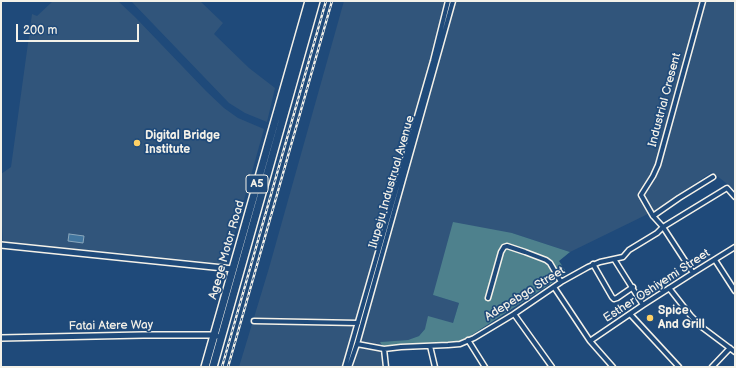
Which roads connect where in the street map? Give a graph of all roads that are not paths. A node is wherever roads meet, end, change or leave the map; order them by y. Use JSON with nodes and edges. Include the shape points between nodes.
{"nodes":[{"id":1,"x":309,"y":1,"type":"edge"},
{"id":2,"x":316,"y":1,"type":"edge"},
{"id":3,"x":448,"y":1,"type":"edge"},
{"id":4,"x":453,"y":1,"type":"edge"},
{"id":5,"x":703,"y":1,"type":"edge"},
{"id":6,"x":713,"y":177,"type":"dead end"},
{"id":7,"x":735,"y":197,"type":"edge"},
{"id":8,"x":653,"y":216,"type":"junction"},
{"id":9,"x":662,"y":226,"type":"junction"},
{"id":10,"x":1,"y":245,"type":"edge"},
{"id":11,"x":735,"y":247,"type":"edge"},
{"id":12,"x":614,"y":259,"type":"junction"},
{"id":13,"x":715,"y":260,"type":"junction"},
{"id":14,"x":593,"y":264,"type":"junction"},
{"id":15,"x":233,"y":269,"type":"junction"},
{"id":16,"x":692,"y":273,"type":"junction"},
{"id":17,"x":561,"y":282,"type":"junction"},
{"id":18,"x":554,"y":287,"type":"junction"},
{"id":19,"x":632,"y":287,"type":"junction"},
{"id":20,"x":669,"y":288,"type":"junction"},
{"id":21,"x":735,"y":291,"type":"edge"},
{"id":22,"x":488,"y":298,"type":"dead end"},
{"id":23,"x":643,"y":305,"type":"junction"},
{"id":24,"x":514,"y":314,"type":"junction"},
{"id":25,"x":630,"y":314,"type":"junction"},
{"id":26,"x":254,"y":322,"type":"dead end"},
{"id":27,"x":358,"y":323,"type":"junction"},
{"id":28,"x":214,"y":335,"type":"junction"},
{"id":29,"x":222,"y":337,"type":"junction"},
{"id":30,"x":1,"y":338,"type":"edge"},
{"id":31,"x":468,"y":340,"type":"junction"},
{"id":32,"x":590,"y":341,"type":"junction"},
{"id":33,"x":357,"y":344,"type":"junction"},
{"id":34,"x":430,"y":346,"type":"junction"},
{"id":35,"x":730,"y":348,"type":"junction"},
{"id":36,"x":384,"y":349,"type":"junction"},
{"id":37,"x":735,"y":352,"type":"edge"},
{"id":38,"x":205,"y":367,"type":"edge"},
{"id":39,"x":213,"y":367,"type":"edge"},
{"id":40,"x":345,"y":367,"type":"edge"},
{"id":41,"x":349,"y":367,"type":"edge"},
{"id":42,"x":386,"y":367,"type":"edge"},
{"id":43,"x":435,"y":367,"type":"edge"},
{"id":44,"x":485,"y":367,"type":"edge"},
{"id":45,"x":552,"y":367,"type":"edge"},
{"id":46,"x":612,"y":367,"type":"edge"},
{"id":47,"x":678,"y":367,"type":"edge"},
{"id":48,"x":712,"y":367,"type":"edge"}],
"edges":[{"from":1,"to":15,"type":"highway","name":"Agege Motor Road","number":"A5"},
{"from":2,"to":29,"type":"highway","name":"Agege Motor Road","number":"A5"},
{"from":3,"to":27,"type":"street","name":"Ilupeju Industrual Avenue"},
{"from":4,"to":33,"type":"street","name":"Ilupeju Industrual Avenue"},
{"from":5,"to":8,"type":"street","name":"Industrial Cresent","via":[[658,165],[642,195]]},
{"from":6,"to":8,"type":"street"},
{"from":7,"to":9,"type":"street","name":"Adepebga Street","via":[[727,188]]},
{"from":8,"to":9,"type":"street"},
{"from":9,"to":12,"type":"street","name":"Adepebga Street","via":[[657,233],[629,250],[623,257]]},
{"from":9,"to":16,"type":"street"},
{"from":10,"to":15,"type":"street"},
{"from":11,"to":13,"type":"street","name":"Esther Oshiyemi Street"},
{"from":12,"to":14,"type":"street","name":"Adepebga Street"},
{"from":12,"to":19,"type":"street"},
{"from":13,"to":16,"type":"street","name":"Esther Oshiyemi Street"},
{"from":13,"to":21,"type":"street"},
{"from":14,"to":17,"type":"street","name":"Adepebga Street"},
{"from":14,"to":19,"type":"street","via":[[614,299]]},
{"from":15,"to":28,"type":"highway","name":"Agege Motor Road","number":"A5"},
{"from":16,"to":20,"type":"street","name":"Esther Oshiyemi Street"},
{"from":17,"to":18,"type":"street","name":"Adepebga Street"},
{"from":17,"to":22,"type":"street","via":[[546,260],[507,246],[501,252]]},
{"from":18,"to":24,"type":"street","name":"Adepebga Street"},
{"from":18,"to":32,"type":"street"},
{"from":19,"to":23,"type":"street"},
{"from":20,"to":23,"type":"street","name":"Esther Oshiyemi Street"},
{"from":20,"to":35,"type":"street","via":[[703,328]]},
{"from":23,"to":25,"type":"street","name":"Esther Oshiyemi Street"},
{"from":24,"to":31,"type":"street","name":"Adepebga Street"},
{"from":24,"to":45,"type":"street"},
{"from":25,"to":32,"type":"street","name":"Esther Oshiyemi Street"},
{"from":25,"to":47,"type":"street"},
{"from":26,"to":27,"type":"street"},
{"from":27,"to":40,"type":"street","name":"Ilupeju Industrual Avenue"},
{"from":28,"to":29,"type":"street","name":"Fatai Atere Way"},
{"from":28,"to":30,"type":"street","name":"Fatai Atere Way"},
{"from":28,"to":38,"type":"highway","name":"Agege Motor Road","number":"A5"},
{"from":29,"to":39,"type":"highway","name":"Agege Motor Road","number":"A5"},
{"from":31,"to":34,"type":"street","name":"Adepebga Street","via":[[456,344]]},
{"from":31,"to":44,"type":"street"},
{"from":32,"to":46,"type":"street"},
{"from":33,"to":36,"type":"street","name":"Adepebga Street"},
{"from":33,"to":41,"type":"street","name":"Ilupeju Industrual Avenue"},
{"from":34,"to":36,"type":"street","name":"Adepebga Street"},
{"from":34,"to":43,"type":"street"},
{"from":35,"to":37,"type":"street"},
{"from":35,"to":48,"type":"street"},
{"from":36,"to":42,"type":"street"}]}
